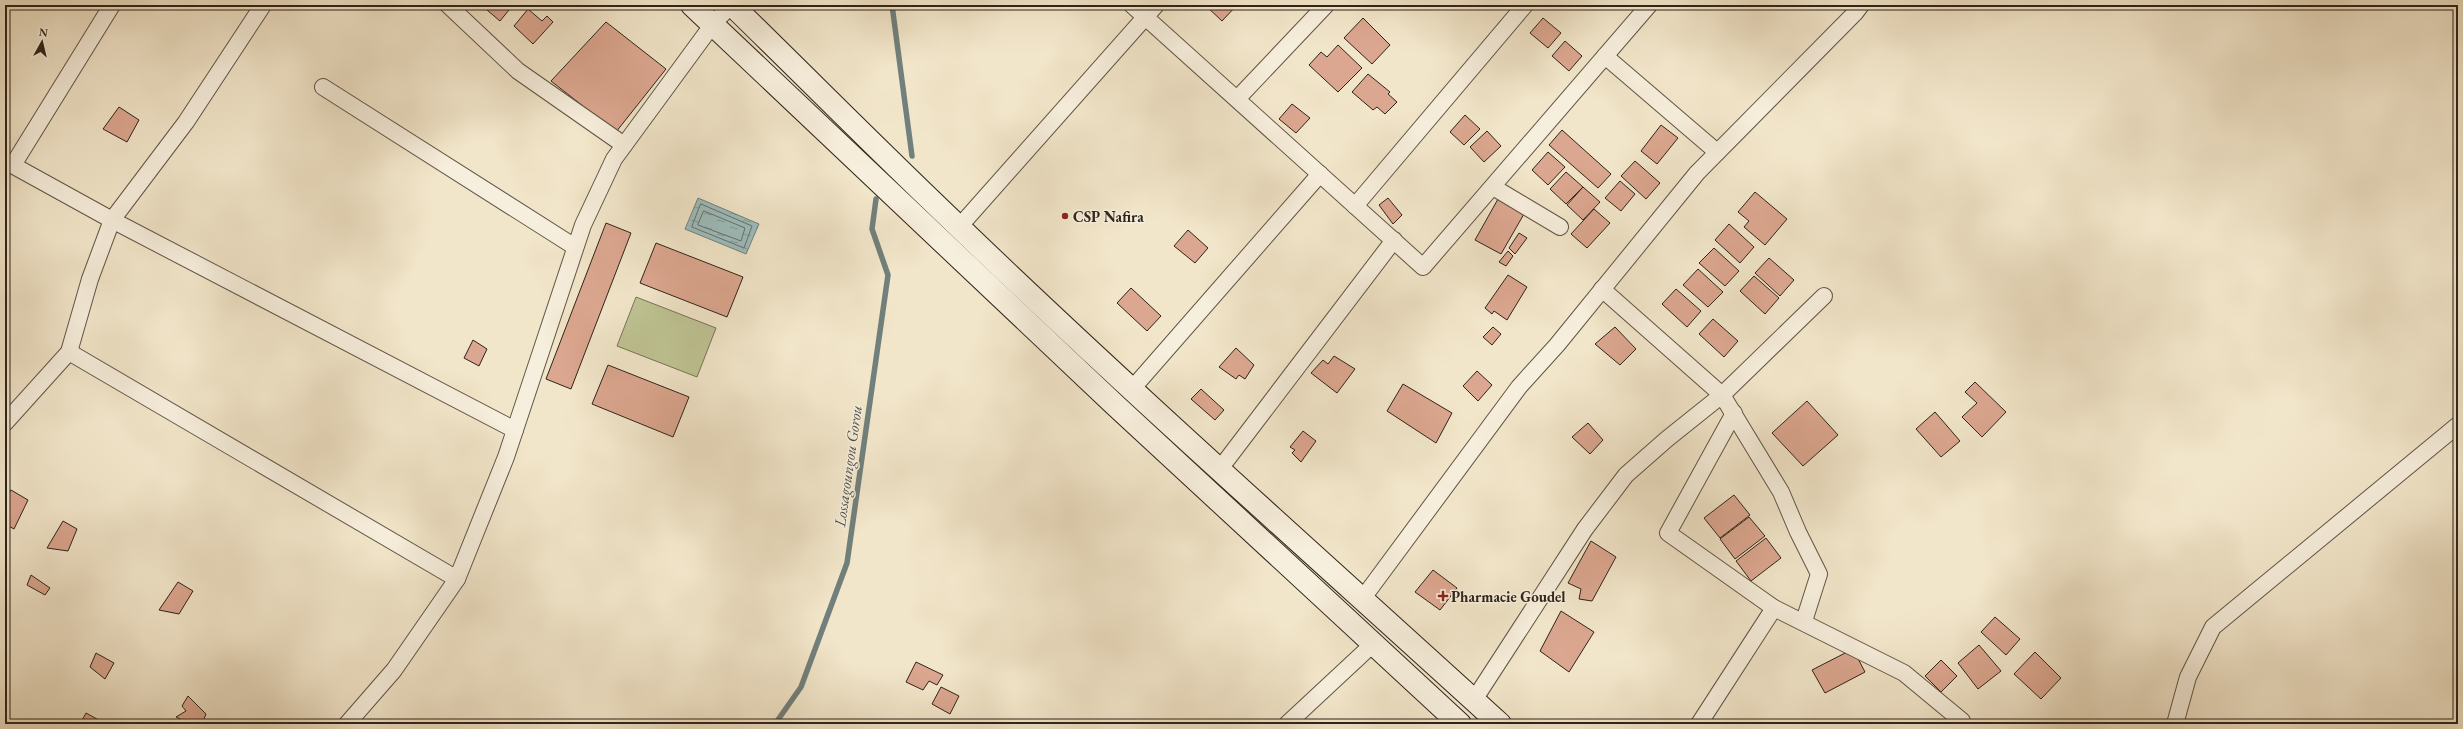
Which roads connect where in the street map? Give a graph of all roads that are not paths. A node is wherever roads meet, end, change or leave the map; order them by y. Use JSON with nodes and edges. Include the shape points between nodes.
{"nodes":[{"id":1,"x":112,"y":5,"type":"edge"},
{"id":2,"x":263,"y":5,"type":"edge"},
{"id":3,"x":448,"y":5,"type":"edge"},
{"id":4,"x":692,"y":5,"type":"edge"},
{"id":5,"x":732,"y":5,"type":"edge"},
{"id":6,"x":1132,"y":5,"type":"edge"},
{"id":7,"x":1156,"y":5,"type":"edge"},
{"id":8,"x":1326,"y":5,"type":"edge"},
{"id":9,"x":1524,"y":5,"type":"edge"},
{"id":10,"x":1649,"y":5,"type":"edge"},
{"id":11,"x":1860,"y":5,"type":"edge"},
{"id":12,"x":1145,"y":17,"type":"junction"},
{"id":13,"x":713,"y":24,"type":"junction"},
{"id":14,"x":1605,"y":56,"type":"junction"},
{"id":15,"x":323,"y":87,"type":"dead end"},
{"id":16,"x":1237,"y":99,"type":"junction"},
{"id":17,"x":624,"y":146,"type":"junction"},
{"id":18,"x":1717,"y":152,"type":"junction"},
{"id":19,"x":9,"y":163,"type":"edge"},
{"id":20,"x":1320,"y":174,"type":"junction"},
{"id":21,"x":1493,"y":187,"type":"junction"},
{"id":22,"x":1355,"y":206,"type":"junction"},
{"id":23,"x":112,"y":220,"type":"junction"},
{"id":24,"x":959,"y":227,"type":"junction"},
{"id":25,"x":1560,"y":227,"type":"dead end"},
{"id":26,"x":1394,"y":240,"type":"junction"},
{"id":27,"x":575,"y":247,"type":"junction"},
{"id":28,"x":1602,"y":289,"type":"junction"},
{"id":29,"x":1824,"y":296,"type":"dead end"},
{"id":30,"x":69,"y":352,"type":"junction"},
{"id":31,"x":1132,"y":389,"type":"junction"},
{"id":32,"x":1722,"y":395,"type":"junction"},
{"id":33,"x":1734,"y":413,"type":"junction"},
{"id":34,"x":5,"y":423,"type":"edge"},
{"id":35,"x":2458,"y":425,"type":"edge"},
{"id":36,"x":515,"y":430,"type":"junction"},
{"id":37,"x":1219,"y":470,"type":"junction"},
{"id":38,"x":457,"y":579,"type":"junction"},
{"id":39,"x":1363,"y":598,"type":"junction"},
{"id":40,"x":1774,"y":608,"type":"junction"},
{"id":41,"x":1804,"y":621,"type":"junction"},
{"id":42,"x":1372,"y":644,"type":"junction"},
{"id":43,"x":1474,"y":700,"type":"junction"},
{"id":44,"x":347,"y":724,"type":"edge"},
{"id":45,"x":1287,"y":724,"type":"edge"},
{"id":46,"x":1460,"y":724,"type":"edge"},
{"id":47,"x":1500,"y":724,"type":"edge"},
{"id":48,"x":1700,"y":724,"type":"edge"},
{"id":49,"x":1963,"y":724,"type":"edge"},
{"id":50,"x":2175,"y":724,"type":"edge"}],
"edges":[{"from":1,"to":19,"type":"street"},
{"from":2,"to":23,"type":"street","via":[[186,122]]},
{"from":3,"to":17,"type":"street","via":[[518,71]]},
{"from":4,"to":13,"type":"main road"},
{"from":5,"to":13,"type":"street"},
{"from":5,"to":24,"type":"main road"},
{"from":6,"to":12,"type":"street"},
{"from":7,"to":12,"type":"street"},
{"from":8,"to":16,"type":"street"},
{"from":9,"to":22,"type":"street"},
{"from":10,"to":14,"type":"street"},
{"from":11,"to":18,"type":"street"},
{"from":12,"to":16,"type":"street"},
{"from":12,"to":24,"type":"street"},
{"from":13,"to":17,"type":"street"},
{"from":13,"to":42,"type":"main road"},
{"from":14,"to":18,"type":"street"},
{"from":14,"to":21,"type":"street"},
{"from":15,"to":27,"type":"street"},
{"from":16,"to":20,"type":"street"},
{"from":17,"to":27,"type":"street","via":[[614,159]]},
{"from":18,"to":28,"type":"street"},
{"from":19,"to":23,"type":"street"},
{"from":20,"to":22,"type":"street"},
{"from":20,"to":31,"type":"street"},
{"from":21,"to":25,"type":"street"},
{"from":21,"to":26,"type":"street","via":[[1423,267]]},
{"from":22,"to":26,"type":"street"},
{"from":23,"to":30,"type":"street","via":[[90,279]]},
{"from":23,"to":36,"type":"street"},
{"from":24,"to":31,"type":"main road"},
{"from":26,"to":37,"type":"street"},
{"from":27,"to":36,"type":"street"},
{"from":28,"to":32,"type":"street"},
{"from":28,"to":39,"type":"street","via":[[1486,430]]},
{"from":29,"to":32,"type":"street"},
{"from":30,"to":34,"type":"street"},
{"from":30,"to":38,"type":"street"},
{"from":31,"to":37,"type":"main road"},
{"from":32,"to":33,"type":"street"},
{"from":32,"to":43,"type":"street","via":[[1626,475],[1605,500]]},
{"from":33,"to":40,"type":"street","via":[[1668,533]]},
{"from":33,"to":41,"type":"street","via":[[1781,492],[1819,574]]},
{"from":35,"to":50,"type":"street","via":[[2213,627],[2188,677]]},
{"from":36,"to":38,"type":"street"},
{"from":37,"to":39,"type":"main road"},
{"from":38,"to":44,"type":"street","via":[[394,670]]},
{"from":39,"to":43,"type":"main road"},
{"from":40,"to":41,"type":"street"},
{"from":40,"to":48,"type":"street"},
{"from":41,"to":49,"type":"street","via":[[1904,673]]},
{"from":42,"to":45,"type":"street"},
{"from":42,"to":46,"type":"main road"},
{"from":43,"to":47,"type":"main road"}]}
